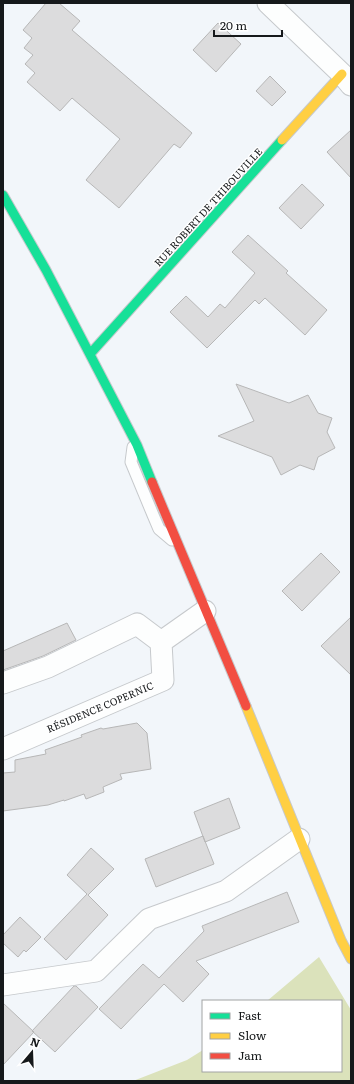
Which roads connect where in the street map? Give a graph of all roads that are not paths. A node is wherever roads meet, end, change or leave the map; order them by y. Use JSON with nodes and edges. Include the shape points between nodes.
{"nodes":[{"id":1,"x":268,"y":3,"type":"edge"},
{"id":2,"x":347,"y":80,"type":"edge"},
{"id":3,"x":3,"y":195,"type":"edge"},
{"id":4,"x":90,"y":354,"type":"junction"},
{"id":5,"x":134,"y":439,"type":"joint"},
{"id":6,"x":178,"y":545,"type":"joint"},
{"id":7,"x":205,"y":611,"type":"junction"},
{"id":8,"x":161,"y":642,"type":"junction"},
{"id":9,"x":3,"y":683,"type":"edge"},
{"id":10,"x":3,"y":749,"type":"edge"},
{"id":11,"x":299,"y":839,"type":"junction"},
{"id":12,"x":351,"y":959,"type":"edge"},
{"id":13,"x":3,"y":985,"type":"edge"}],
"edges":[{"from":1,"to":2,"type":"street"},
{"from":2,"to":4,"type":"street","name":"RUE ROBERT DE THIBOUVILLE"},
{"from":3,"to":4,"type":"street"},
{"from":4,"to":5,"type":"street"},
{"from":5,"to":6,"type":"lane","via":[[131,462],[159,529]]},
{"from":6,"to":7,"type":"street"},
{"from":7,"to":8,"type":"street"},
{"from":7,"to":11,"type":"street"},
{"from":8,"to":9,"type":"street","via":[[137,624],[48,667]]},
{"from":8,"to":10,"type":"street","name":"RÉSIDENCE COPERNIC","via":[[163,680]]},
{"from":11,"to":12,"type":"street"},
{"from":11,"to":13,"type":"street","via":[[226,890],[149,919],[96,971]]}]}
